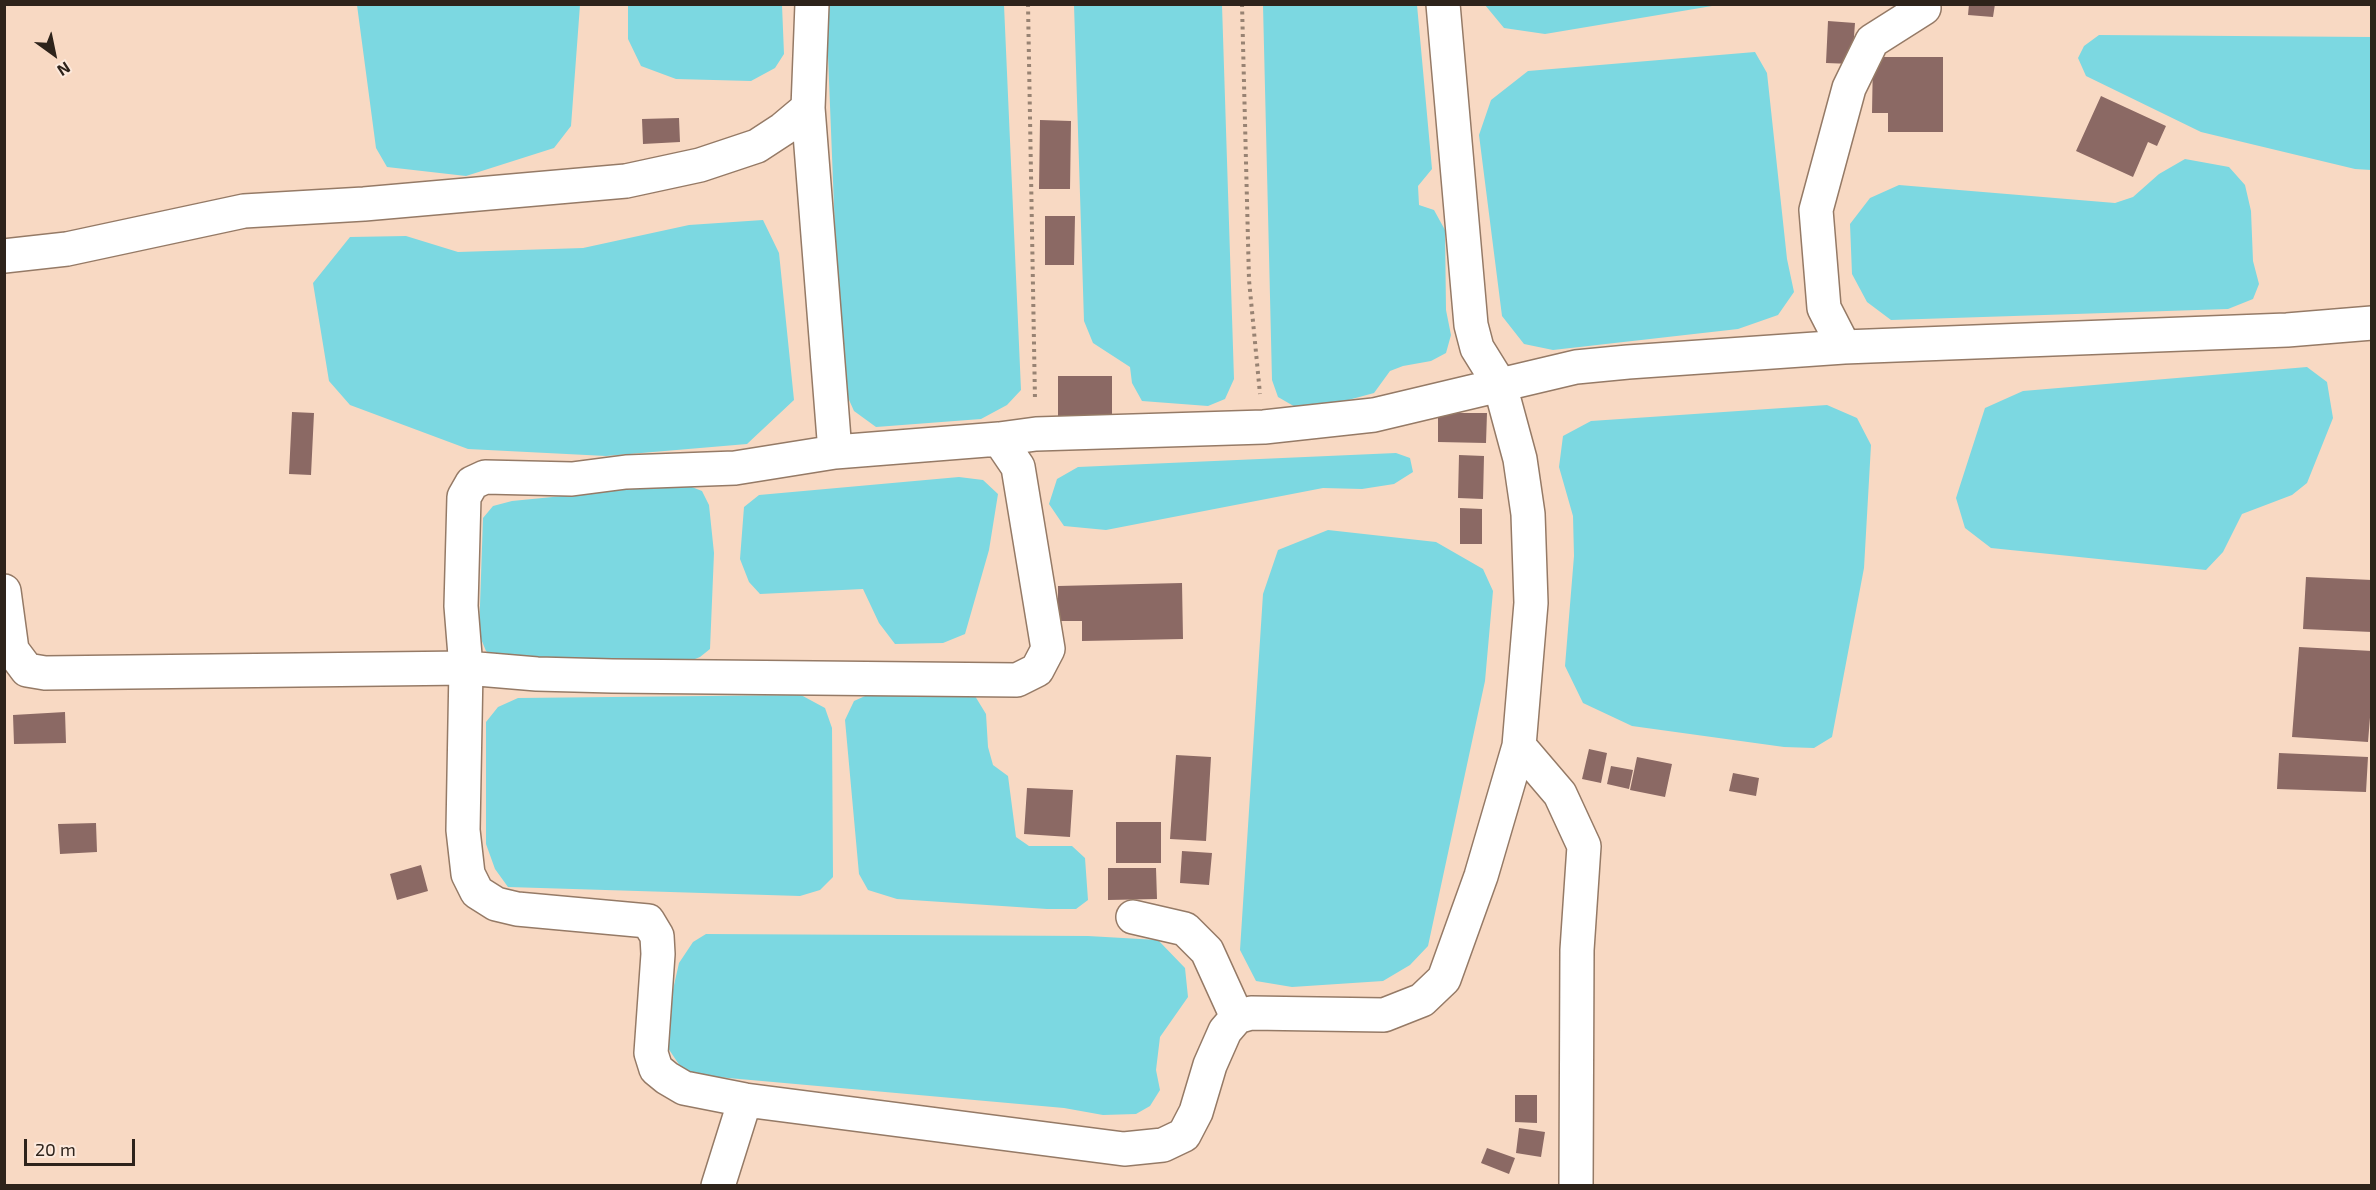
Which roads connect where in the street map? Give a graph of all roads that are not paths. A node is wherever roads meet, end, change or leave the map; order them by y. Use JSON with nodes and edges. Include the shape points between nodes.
{"nodes":[{"id":1,"x":812,"y":4,"type":"edge"},
{"id":2,"x":1443,"y":4,"type":"edge"},
{"id":3,"x":1923,"y":8,"type":"dead end"},
{"id":4,"x":808,"y":108,"type":"junction"},
{"id":5,"x":4,"y":256,"type":"edge"},
{"id":6,"x":2372,"y":323,"type":"edge"},
{"id":7,"x":1844,"y":347,"type":"junction"},
{"id":8,"x":1500,"y":385,"type":"junction"},
{"id":9,"x":999,"y":439,"type":"junction"},
{"id":10,"x":835,"y":452,"type":"junction"},
{"id":11,"x":4,"y":591,"type":"edge"},
{"id":12,"x":466,"y":668,"type":"junction"},
{"id":13,"x":1519,"y":746,"type":"junction"},
{"id":14,"x":1133,"y":917,"type":"dead end"},
{"id":15,"x":1237,"y":1017,"type":"junction"},
{"id":16,"x":745,"y":1100,"type":"junction"},
{"id":17,"x":718,"y":1185,"type":"edge"},
{"id":18,"x":1576,"y":1185,"type":"edge"}],
"edges":[{"from":1,"to":4,"type":"street"},
{"from":2,"to":8,"type":"street","via":[[1471,325],[1477,348]]},
{"from":3,"to":7,"type":"street","via":[[1872,41],[1848,88],[1816,210],[1824,308]]},
{"from":4,"to":5,"type":"street","via":[[757,146],[700,165],[626,181],[244,211],[67,249]]},
{"from":4,"to":10,"type":"street"},
{"from":6,"to":7,"type":"street","via":[[2288,330]]},
{"from":7,"to":8,"type":"street","via":[[1576,367]]},
{"from":8,"to":9,"type":"street","via":[[1374,415],[1264,427],[1036,434]]},
{"from":8,"to":13,"type":"street","via":[[1520,459],[1528,514],[1531,603]]},
{"from":9,"to":10,"type":"street"},
{"from":9,"to":12,"type":"street","via":[[1018,467],[1048,649],[1037,670],[1017,680],[612,676]]},
{"from":10,"to":12,"type":"street","via":[[735,468],[572,479],[485,477],[472,483],[464,497],[461,606]]},
{"from":11,"to":12,"type":"street","via":[[12,650],[27,670],[45,673]]},
{"from":12,"to":16,"type":"street","via":[[463,830],[468,874],[477,892],[496,904],[517,909],[648,921],[657,936],[658,954],[651,1053],[656,1069],[684,1088]]},
{"from":13,"to":15,"type":"street","via":[[1481,876],[1444,979],[1422,1000],[1384,1015],[1251,1013]]},
{"from":13,"to":18,"type":"street","via":[[1560,794],[1584,846],[1577,950]]},
{"from":14,"to":15,"type":"street","via":[[1185,930],[1207,951]]},
{"from":15,"to":16,"type":"street","via":[[1225,1031],[1210,1065],[1197,1112],[1184,1135],[1162,1145],[1124,1149]]},
{"from":16,"to":17,"type":"street"}]}
